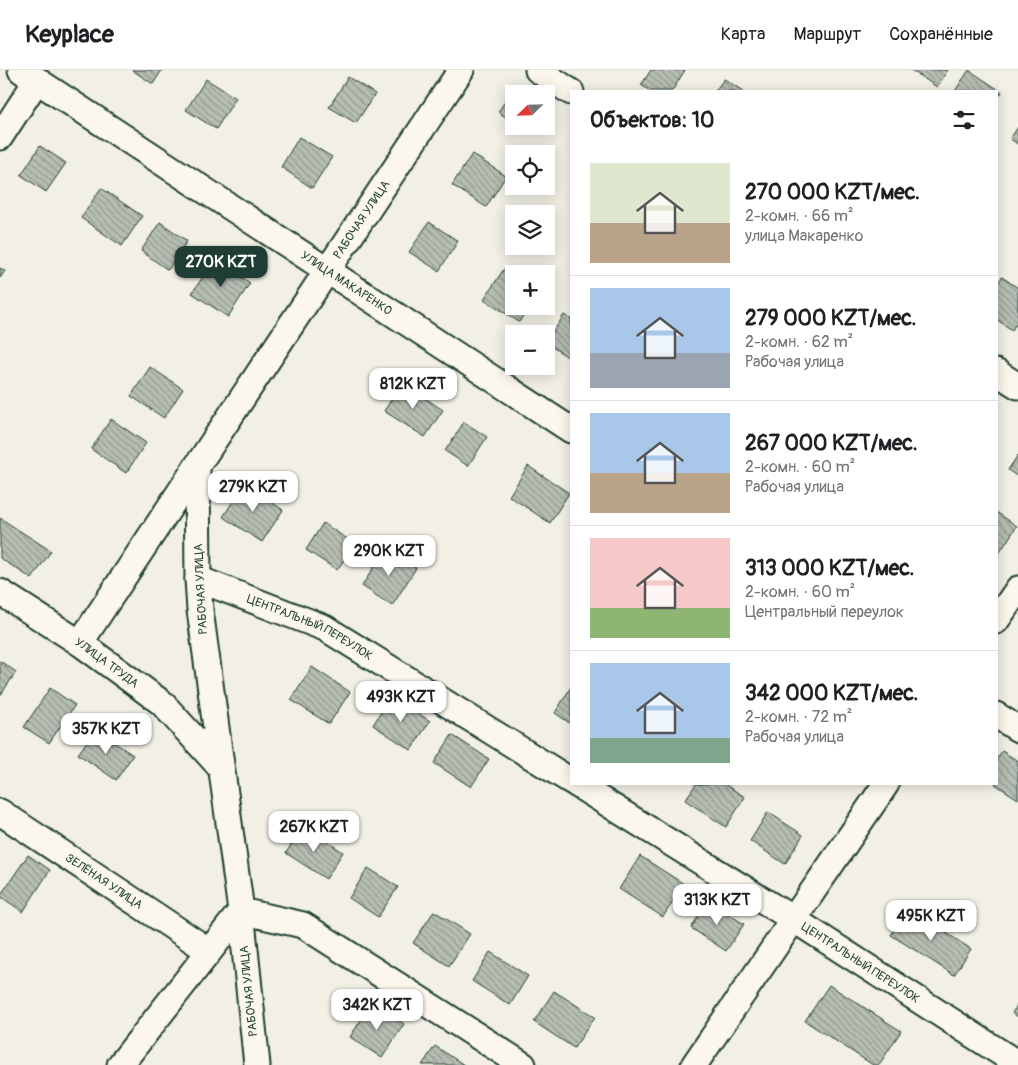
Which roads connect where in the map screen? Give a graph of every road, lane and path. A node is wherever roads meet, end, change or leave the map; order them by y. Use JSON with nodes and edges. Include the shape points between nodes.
{"nodes":[{"id":1,"x":461,"y":70,"type":"edge"},
{"id":2,"x":538,"y":70,"type":"edge"},
{"id":3,"x":29,"y":75,"type":"edge"},
{"id":4,"x":570,"y":91,"type":"edge"},
{"id":5,"x":0,"y":137,"type":"edge"},
{"id":6,"x":328,"y":270,"type":"junction"},
{"id":7,"x":998,"y":373,"type":"edge"},
{"id":8,"x":1018,"y":386,"type":"edge"},
{"id":9,"x":570,"y":429,"type":"edge"},
{"id":10,"x":197,"y":466,"type":"junction"},
{"id":11,"x":198,"y":579,"type":"junction"},
{"id":12,"x":1018,"y":589,"type":"edge"},
{"id":13,"x":0,"y":592,"type":"edge"},
{"id":14,"x":998,"y":618,"type":"edge"},
{"id":15,"x":80,"y":643,"type":"junction"},
{"id":16,"x":998,"y":716,"type":"edge"},
{"id":17,"x":1018,"y":729,"type":"edge"},
{"id":18,"x":221,"y":768,"type":"junction"},
{"id":19,"x":570,"y":780,"type":"edge"},
{"id":20,"x":578,"y":785,"type":"edge"},
{"id":21,"x":885,"y":785,"type":"edge"},
{"id":22,"x":0,"y":812,"type":"edge"},
{"id":23,"x":240,"y":911,"type":"junction"},
{"id":24,"x":793,"y":919,"type":"junction"},
{"id":25,"x":209,"y":951,"type":"junction"},
{"id":26,"x":1018,"y":1064,"type":"edge"},
{"id":27,"x":120,"y":1065,"type":"edge"},
{"id":28,"x":257,"y":1065,"type":"edge"},
{"id":29,"x":523,"y":1065,"type":"edge"},
{"id":30,"x":694,"y":1065,"type":"edge"}],
"edges":[{"from":1,"to":6,"type":"street","name":"РАБОЧАЯ УЛИЦА"},
{"from":2,"to":4,"type":"street"},
{"from":3,"to":5,"type":"street"},
{"from":3,"to":6,"type":"street","name":"УЛИЦА МАКАРЕНКО"},
{"from":6,"to":9,"type":"street","name":"УЛИЦА МАКАРЕНКО"},
{"from":6,"to":10,"type":"street","name":"РАБОЧАЯ УЛИЦА"},
{"from":7,"to":8,"type":"street"},
{"from":10,"to":11,"type":"street","name":"РАБОЧАЯ УЛИЦА"},
{"from":10,"to":15,"type":"street"},
{"from":11,"to":18,"type":"street","name":"РАБОЧАЯ УЛИЦА"},
{"from":11,"to":19,"type":"street","name":"ЦЕНТРАЛЬНЫЙ ПЕРЕУЛОК","via":[[326,628]]},
{"from":12,"to":14,"type":"street"},
{"from":13,"to":15,"type":"street","name":"УЛИЦА ТРУДА"},
{"from":15,"to":18,"type":"street","name":"УЛИЦА ТРУДА","via":[[162,703]]},
{"from":16,"to":17,"type":"street"},
{"from":18,"to":23,"type":"street","name":"РАБОЧАЯ УЛИЦА"},
{"from":20,"to":24,"type":"street","name":"ЦЕНТРАЛЬНЫЙ ПЕРЕУЛОК"},
{"from":21,"to":24,"type":"street"},
{"from":22,"to":25,"type":"street","name":"ЗЕЛЁНАЯ УЛИЦА"},
{"from":23,"to":25,"type":"street"},
{"from":23,"to":28,"type":"street","name":"РАБОЧАЯ УЛИЦА"},
{"from":23,"to":29,"type":"street","via":[[303,926]]},
{"from":24,"to":26,"type":"street","name":"ЦЕНТРАЛЬНЫЙ ПЕРЕУЛОК"},
{"from":24,"to":30,"type":"street"},
{"from":25,"to":27,"type":"street"}]}
